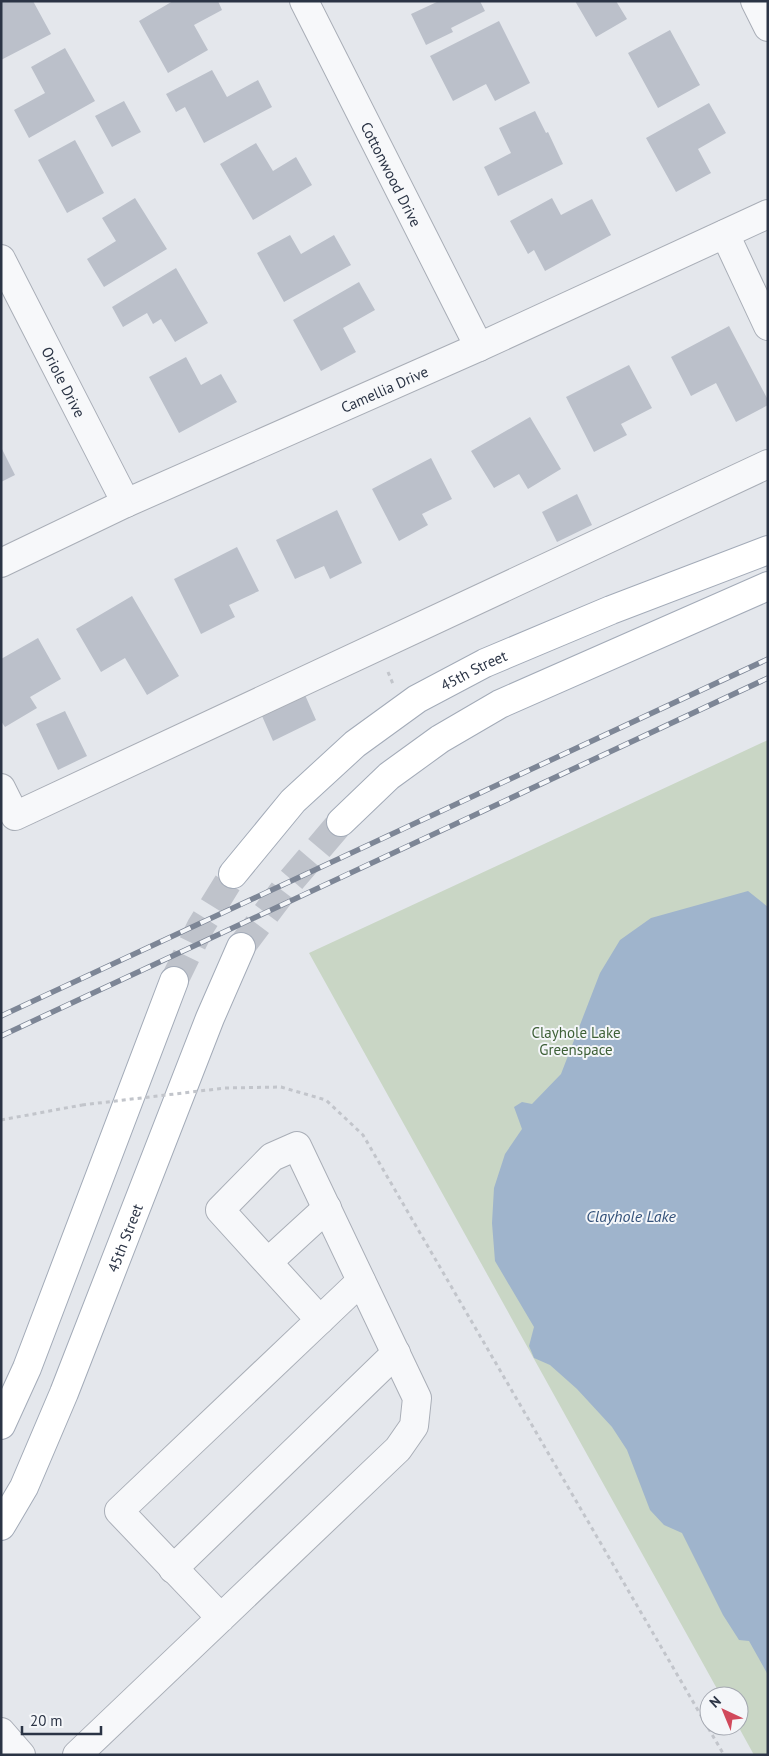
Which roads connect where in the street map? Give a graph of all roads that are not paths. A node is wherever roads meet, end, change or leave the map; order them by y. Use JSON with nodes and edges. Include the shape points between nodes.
{"nodes":[{"id":1,"x":304,"y":1,"type":"edge"},
{"id":2,"x":755,"y":1,"type":"edge"},
{"id":3,"x":768,"y":27,"type":"edge"},
{"id":4,"x":768,"y":214,"type":"edge"},
{"id":5,"x":725,"y":234,"type":"junction"},
{"id":6,"x":1,"y":259,"type":"edge"},
{"id":7,"x":768,"y":326,"type":"edge"},
{"id":8,"x":479,"y":348,"type":"junction"},
{"id":9,"x":768,"y":464,"type":"edge"},
{"id":10,"x":126,"y":503,"type":"junction"},
{"id":11,"x":768,"y":550,"type":"edge"},
{"id":12,"x":1,"y":563,"type":"edge"},
{"id":13,"x":768,"y":586,"type":"edge"},
{"id":14,"x":1,"y":788,"type":"edge"},
{"id":15,"x":340,"y":822,"type":"tunnel mouth"},
{"id":16,"x":233,"y":874,"type":"tunnel mouth"},
{"id":17,"x":241,"y":948,"type":"tunnel mouth"},
{"id":18,"x":174,"y":981,"type":"tunnel mouth"},
{"id":19,"x":327,"y":1208,"type":"junction"},
{"id":20,"x":268,"y":1262,"type":"junction"},
{"id":21,"x":361,"y":1281,"type":"junction"},
{"id":22,"x":320,"y":1320,"type":"junction"},
{"id":23,"x":396,"y":1353,"type":"junction"},
{"id":24,"x":1,"y":1425,"type":"edge"},
{"id":25,"x":1,"y":1526,"type":"edge"},
{"id":26,"x":173,"y":1569,"type":"junction"},
{"id":27,"x":221,"y":1618,"type":"junction"},
{"id":28,"x":1,"y":1732,"type":"edge"},
{"id":29,"x":21,"y":1755,"type":"edge"},
{"id":30,"x":77,"y":1755,"type":"edge"}],
"edges":[{"from":1,"to":8,"type":"street","name":"Cottonwood Drive"},
{"from":2,"to":3,"type":"street"},
{"from":4,"to":5,"type":"street","name":"Camellia Drive"},
{"from":5,"to":7,"type":"street"},
{"from":5,"to":8,"type":"street","name":"Camellia Drive"},
{"from":6,"to":10,"type":"street","name":"Oriole Drive"},
{"from":8,"to":10,"type":"street","name":"Camellia Drive"},
{"from":9,"to":14,"type":"street","via":[[15,816]]},
{"from":10,"to":12,"type":"street","name":"Camellia Drive"},
{"from":11,"to":16,"type":"main road","name":"45th Street","via":[[485,663],[417,699],[355,744],[294,801]]},
{"from":13,"to":15,"type":"main road","via":[[500,704],[440,739],[389,776]]},
{"from":17,"to":25,"type":"main road","name":"45th Street","via":[[64,1393],[24,1487]]},
{"from":18,"to":24,"type":"main road","via":[[27,1368]]},
{"from":19,"to":20,"type":"street"},
{"from":19,"to":20,"type":"street","via":[[297,1146],[272,1157],[220,1210]]},
{"from":19,"to":21,"type":"street"},
{"from":20,"to":22,"type":"street"},
{"from":21,"to":22,"type":"street"},
{"from":21,"to":23,"type":"street"},
{"from":22,"to":26,"type":"street","via":[[119,1511]]},
{"from":23,"to":26,"type":"street"},
{"from":23,"to":27,"type":"street","via":[[417,1398],[414,1426],[398,1449]]},
{"from":26,"to":27,"type":"street"},
{"from":27,"to":30,"type":"street"},
{"from":28,"to":29,"type":"street"}]}
